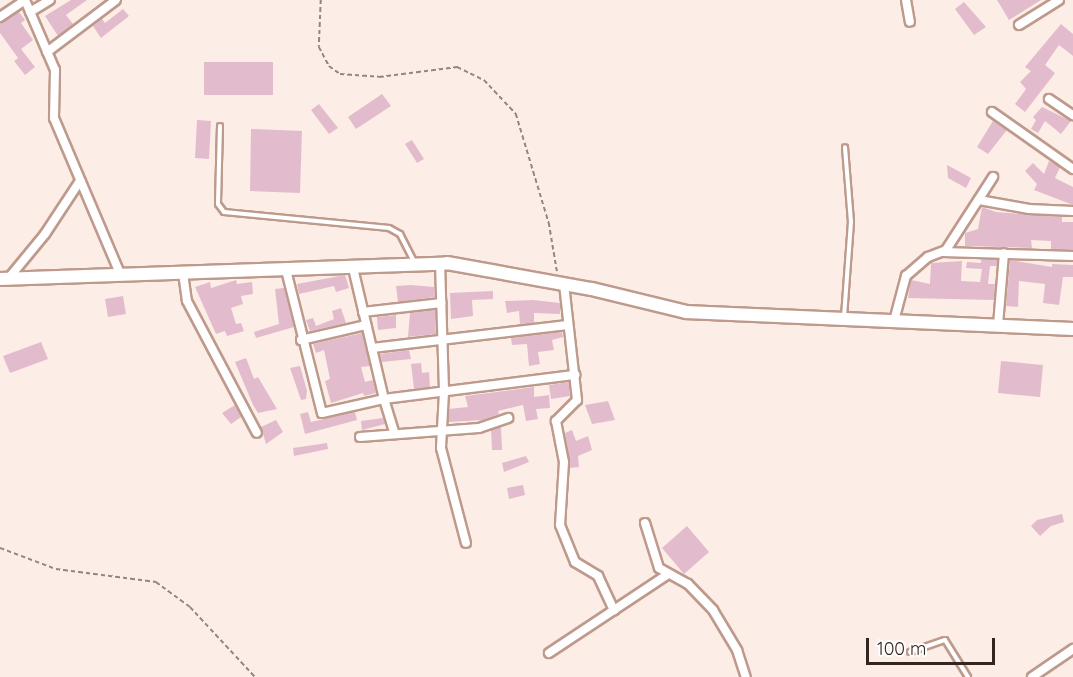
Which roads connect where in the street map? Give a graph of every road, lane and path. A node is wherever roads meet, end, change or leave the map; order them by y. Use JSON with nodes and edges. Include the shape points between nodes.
{"nodes":[{"id":1,"x":50,"y":0,"type":"edge"},
{"id":2,"x":116,"y":0,"type":"edge"},
{"id":3,"x":321,"y":0,"type":"edge"},
{"id":4,"x":906,"y":0,"type":"edge"},
{"id":5,"x":1059,"y":0,"type":"edge"},
{"id":6,"x":30,"y":12,"type":"junction"},
{"id":7,"x":0,"y":16,"type":"edge"},
{"id":8,"x":910,"y":22,"type":"dead end"},
{"id":9,"x":1019,"y":25,"type":"dead end"},
{"id":10,"x":48,"y":52,"type":"junction"},
{"id":11,"x":1049,"y":99,"type":"dead end"},
{"id":12,"x":992,"y":112,"type":"dead end"},
{"id":13,"x":1073,"y":115,"type":"edge"},
{"id":14,"x":220,"y":126,"type":"dead end"},
{"id":15,"x":845,"y":147,"type":"dead end"},
{"id":16,"x":1073,"y":169,"type":"edge"},
{"id":17,"x":993,"y":177,"type":"dead end"},
{"id":18,"x":81,"y":181,"type":"junction"},
{"id":19,"x":980,"y":200,"type":"junction"},
{"id":20,"x":1073,"y":211,"type":"edge"},
{"id":21,"x":943,"y":252,"type":"junction"},
{"id":22,"x":1004,"y":253,"type":"junction"},
{"id":23,"x":1073,"y":256,"type":"edge"},
{"id":24,"x":440,"y":263,"type":"junction"},
{"id":25,"x":416,"y":265,"type":"junction"},
{"id":26,"x":353,"y":268,"type":"junction"},
{"id":27,"x":285,"y":270,"type":"junction"},
{"id":28,"x":183,"y":273,"type":"junction"},
{"id":29,"x":121,"y":276,"type":"junction"},
{"id":30,"x":4,"y":279,"type":"edge"},
{"id":31,"x":562,"y":284,"type":"junction"},
{"id":32,"x":441,"y":303,"type":"junction"},
{"id":33,"x":363,"y":312,"type":"junction"},
{"id":34,"x":843,"y":319,"type":"junction"},
{"id":35,"x":894,"y":321,"type":"junction"},
{"id":36,"x":366,"y":325,"type":"junction"},
{"id":37,"x":568,"y":325,"type":"junction"},
{"id":38,"x":998,"y":326,"type":"junction"},
{"id":39,"x":1073,"y":329,"type":"edge"},
{"id":40,"x":442,"y":339,"type":"junction"},
{"id":41,"x":301,"y":340,"type":"junction"},
{"id":42,"x":372,"y":348,"type":"junction"},
{"id":43,"x":575,"y":375,"type":"junction"},
{"id":44,"x":444,"y":392,"type":"junction"},
{"id":45,"x":384,"y":399,"type":"junction"},
{"id":46,"x":508,"y":418,"type":"dead end"},
{"id":47,"x":442,"y":429,"type":"junction"},
{"id":48,"x":394,"y":432,"type":"junction"},
{"id":49,"x":257,"y":433,"type":"dead end"},
{"id":50,"x":360,"y":437,"type":"dead end"},
{"id":51,"x":645,"y":523,"type":"dead end"},
{"id":52,"x":466,"y":543,"type":"dead end"},
{"id":53,"x":0,"y":548,"type":"edge"},
{"id":54,"x":667,"y":575,"type":"junction"},
{"id":55,"x":614,"y":610,"type":"junction"},
{"id":56,"x":1073,"y":649,"type":"edge"},
{"id":57,"x":910,"y":652,"type":"dead end"},
{"id":58,"x":549,"y":653,"type":"dead end"},
{"id":59,"x":255,"y":677,"type":"edge"},
{"id":60,"x":746,"y":677,"type":"edge"},
{"id":61,"x":968,"y":677,"type":"edge"},
{"id":62,"x":1032,"y":677,"type":"edge"}],
"edges":[{"from":1,"to":6,"type":"street"},
{"from":2,"to":10,"type":"street"},
{"from":3,"to":31,"type":"path","via":[[319,47],[329,66],[340,74],[379,77],[457,66],[484,80],[516,114],[549,223]]},
{"from":4,"to":8,"type":"street"},
{"from":5,"to":9,"type":"street"},
{"from":6,"to":7,"type":"street","via":[[25,0]]},
{"from":6,"to":10,"type":"street"},
{"from":10,"to":18,"type":"street","via":[[55,70],[53,115]]},
{"from":11,"to":13,"type":"street"},
{"from":12,"to":16,"type":"street"},
{"from":14,"to":25,"type":"lane","via":[[218,204],[224,212],[389,228],[400,234]]},
{"from":15,"to":34,"type":"lane","via":[[851,222]]},
{"from":17,"to":19,"type":"street"},
{"from":18,"to":29,"type":"street"},
{"from":18,"to":30,"type":"street","via":[[45,234]]},
{"from":19,"to":20,"type":"street","via":[[1029,209]]},
{"from":19,"to":21,"type":"street"},
{"from":21,"to":22,"type":"street"},
{"from":21,"to":35,"type":"street","via":[[928,258],[906,276]]},
{"from":22,"to":23,"type":"street"},
{"from":22,"to":38,"type":"street"},
{"from":24,"to":25,"type":"main road"},
{"from":24,"to":31,"type":"main road"},
{"from":24,"to":32,"type":"street"},
{"from":25,"to":26,"type":"main road"},
{"from":26,"to":27,"type":"main road"},
{"from":26,"to":33,"type":"street"},
{"from":27,"to":28,"type":"main road"},
{"from":27,"to":41,"type":"street"},
{"from":28,"to":29,"type":"main road"},
{"from":28,"to":49,"type":"street","via":[[188,301]]},
{"from":29,"to":30,"type":"main road"},
{"from":31,"to":34,"type":"main road","via":[[686,312]]},
{"from":31,"to":37,"type":"street"},
{"from":32,"to":33,"type":"street"},
{"from":32,"to":40,"type":"street"},
{"from":33,"to":36,"type":"street"},
{"from":34,"to":35,"type":"main road"},
{"from":35,"to":38,"type":"main road"},
{"from":36,"to":41,"type":"street"},
{"from":36,"to":42,"type":"street"},
{"from":37,"to":40,"type":"street"},
{"from":37,"to":43,"type":"street"},
{"from":38,"to":39,"type":"main road"},
{"from":40,"to":42,"type":"street"},
{"from":40,"to":44,"type":"street"},
{"from":41,"to":45,"type":"street","via":[[322,413]]},
{"from":42,"to":45,"type":"street"},
{"from":43,"to":44,"type":"street"},
{"from":43,"to":55,"type":"street","via":[[577,400],[556,421],[564,462],[560,525],[575,562],[598,576]]},
{"from":44,"to":45,"type":"street"},
{"from":44,"to":47,"type":"street"},
{"from":45,"to":48,"type":"street"},
{"from":46,"to":47,"type":"street","via":[[479,428]]},
{"from":47,"to":48,"type":"street"},
{"from":47,"to":52,"type":"street","via":[[441,448]]},
{"from":48,"to":50,"type":"street"},
{"from":51,"to":54,"type":"street","via":[[659,568]]},
{"from":53,"to":59,"type":"path","via":[[56,569],[156,582],[190,607]]},
{"from":54,"to":55,"type":"street"},
{"from":54,"to":60,"type":"street","via":[[688,584],[713,610]]},
{"from":55,"to":58,"type":"street"},
{"from":56,"to":62,"type":"street"},
{"from":57,"to":61,"type":"lane","via":[[948,641]]}]}
